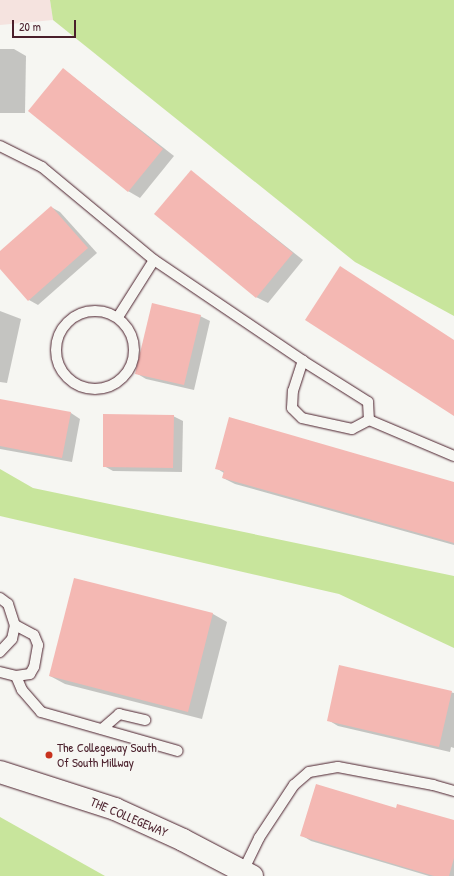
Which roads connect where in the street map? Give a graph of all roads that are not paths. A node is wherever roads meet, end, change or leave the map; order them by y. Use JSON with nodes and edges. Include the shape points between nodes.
{"nodes":[{"id":1,"x":0,"y":146,"type":"edge"},
{"id":2,"x":154,"y":260,"type":"junction"},
{"id":3,"x":118,"y":317,"type":"junction"},
{"id":4,"x":303,"y":360,"type":"junction"},
{"id":5,"x":369,"y":420,"type":"junction"},
{"id":6,"x":454,"y":456,"type":"edge"},
{"id":7,"x":0,"y":598,"type":"edge"},
{"id":8,"x":15,"y":625,"type":"junction"},
{"id":9,"x":0,"y":652,"type":"edge"},
{"id":10,"x":0,"y":672,"type":"edge"},
{"id":11,"x":16,"y":676,"type":"junction"},
{"id":12,"x":145,"y":720,"type":"dead end"},
{"id":13,"x":102,"y":729,"type":"junction"},
{"id":14,"x":178,"y":750,"type":"dead end"},
{"id":15,"x":0,"y":772,"type":"edge"},
{"id":16,"x":454,"y":791,"type":"edge"},
{"id":17,"x":248,"y":873,"type":"edge"}],
"edges":[{"from":1,"to":2,"type":"lane","via":[[42,167]]},
{"from":2,"to":3,"type":"lane"},
{"from":2,"to":4,"type":"lane"},
{"from":3,"to":3,"type":"lane","via":[[98,310],[78,314],[62,327],[55,347],[59,368],[73,384],[92,390],[113,386],[129,373],[136,353],[132,333]]},
{"from":4,"to":5,"type":"lane","via":[[368,402]]},
{"from":4,"to":5,"type":"lane","via":[[292,402],[292,408],[302,418],[352,429]]},
{"from":5,"to":6,"type":"lane"},
{"from":7,"to":8,"type":"lane","via":[[8,604]]},
{"from":8,"to":9,"type":"lane","via":[[12,639]]},
{"from":8,"to":11,"type":"lane","via":[[34,635],[38,645],[30,674]]},
{"from":10,"to":11,"type":"lane"},
{"from":11,"to":13,"type":"lane","via":[[22,690],[41,712]]},
{"from":12,"to":13,"type":"lane","via":[[119,714]]},
{"from":13,"to":14,"type":"lane"},
{"from":15,"to":17,"type":"street","name":"THE COLLEGEWAY","via":[[115,809]]},
{"from":16,"to":17,"type":"lane","via":[[433,784],[338,767],[309,772],[290,792],[259,838]]}]}
